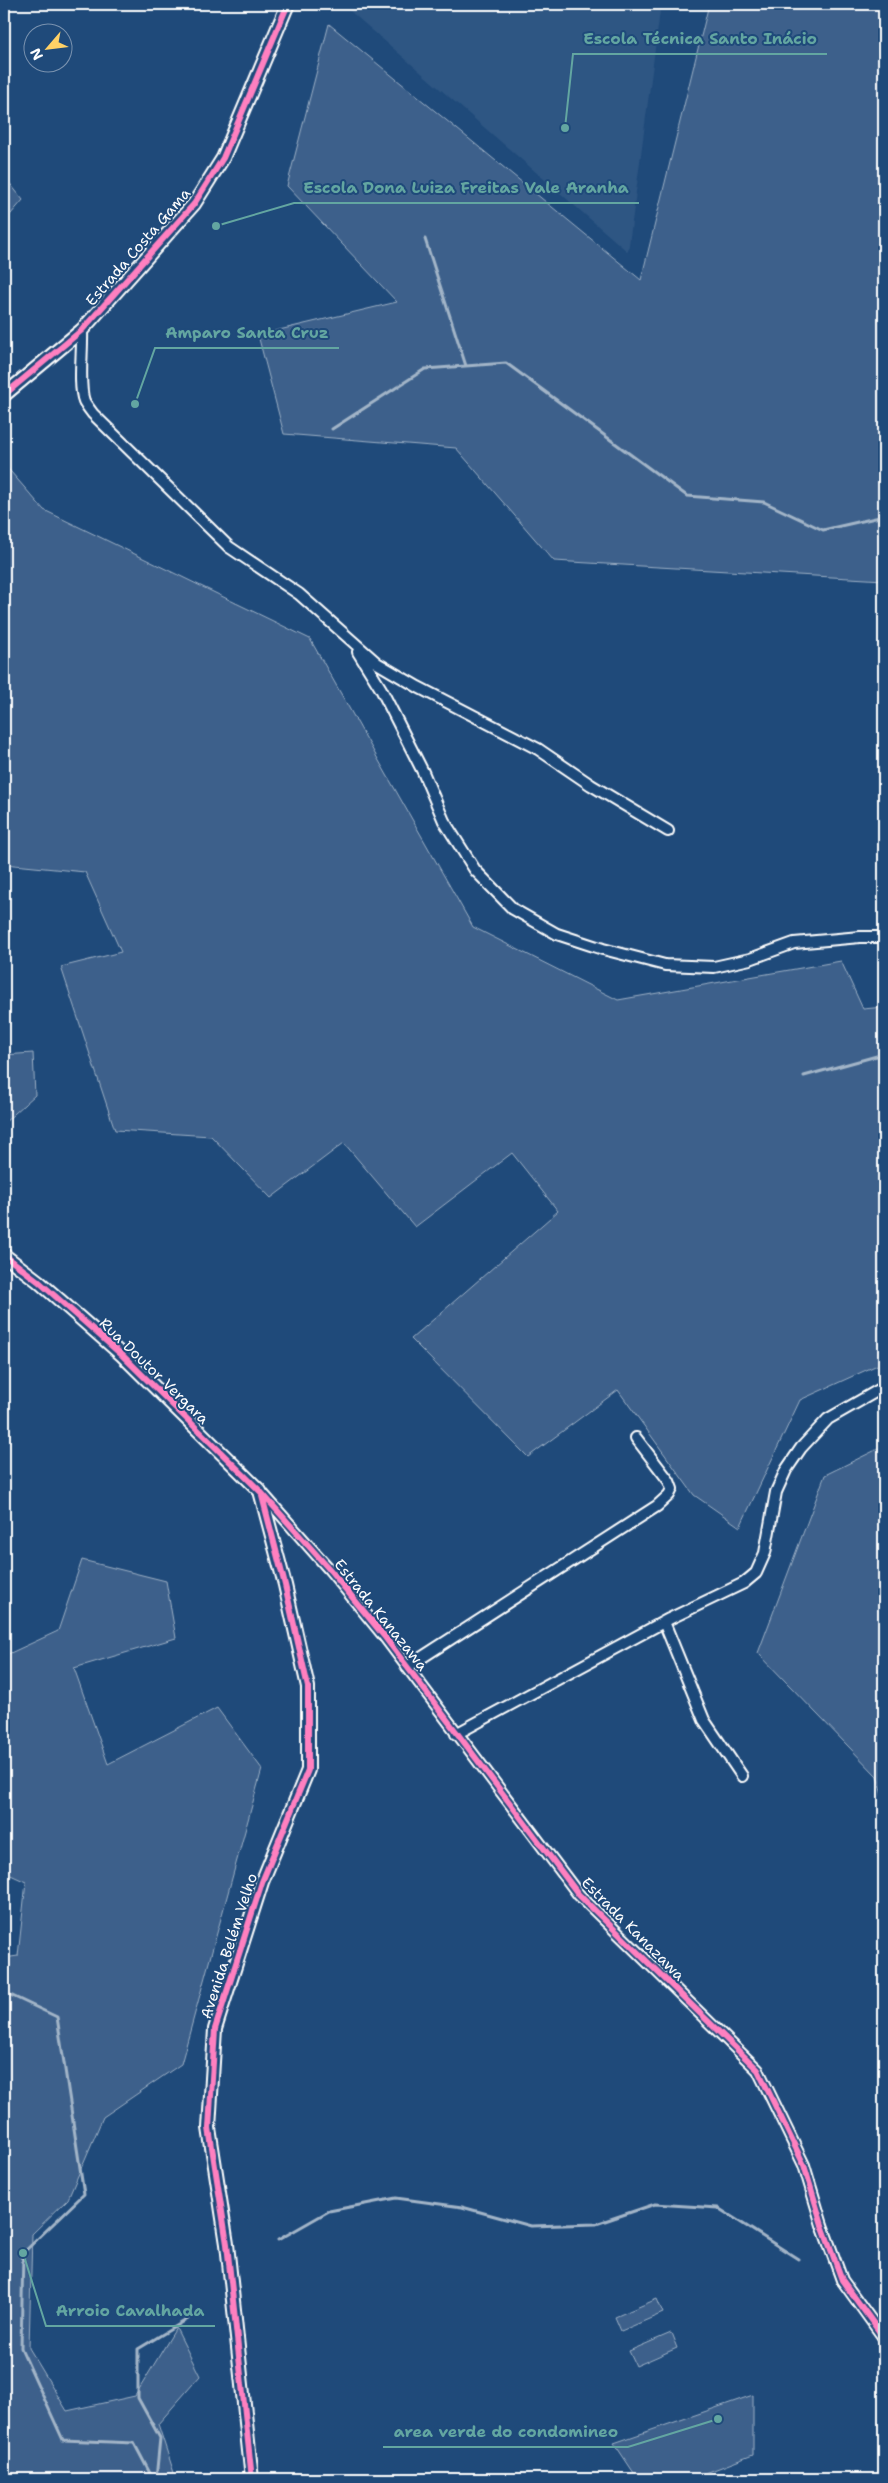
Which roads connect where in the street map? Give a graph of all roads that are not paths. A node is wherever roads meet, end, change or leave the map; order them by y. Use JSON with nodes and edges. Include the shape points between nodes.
{"nodes":[{"id":1,"x":288,"y":4,"type":"edge"},
{"id":2,"x":82,"y":330,"type":"junction"},
{"id":3,"x":4,"y":395,"type":"edge"},
{"id":4,"x":353,"y":642,"type":"junction"},
{"id":5,"x":668,"y":831,"type":"dead end"},
{"id":6,"x":884,"y":937,"type":"edge"},
{"id":7,"x":4,"y":1255,"type":"edge"},
{"id":8,"x":884,"y":1387,"type":"edge"},
{"id":9,"x":636,"y":1438,"type":"dead end"},
{"id":10,"x":260,"y":1491,"type":"junction"},
{"id":11,"x":664,"y":1622,"type":"junction"},
{"id":12,"x":408,"y":1667,"type":"junction"},
{"id":13,"x":456,"y":1734,"type":"junction"},
{"id":14,"x":742,"y":1776,"type":"dead end"},
{"id":15,"x":884,"y":2338,"type":"edge"},
{"id":16,"x":252,"y":2479,"type":"edge"}],
"edges":[{"from":1,"to":2,"type":"main road","name":"Estrada Costa Gama","via":[[223,158],[194,204]]},
{"from":2,"to":3,"type":"main road","name":"Estrada Costa Gama"},
{"from":2,"to":4,"type":"street","via":[[81,390],[84,402],[93,414],[228,548],[299,594]]},
{"from":4,"to":5,"type":"street","via":[[385,668],[515,735]]},
{"from":4,"to":6,"type":"street","via":[[386,697],[424,772],[444,821],[475,870],[513,909],[557,934],[665,965],[714,967],[750,959],[794,943]]},
{"from":7,"to":10,"type":"main road","name":"Rua Doutor Vergara","via":[[122,1355]]},
{"from":8,"to":11,"type":"street","via":[[828,1419],[801,1448],[776,1492],[765,1553],[756,1574]]},
{"from":9,"to":12,"type":"street","via":[[669,1481],[672,1488],[669,1496]]},
{"from":10,"to":12,"type":"street","name":"Estrada Kanazawa","via":[[330,1570]]},
{"from":10,"to":16,"type":"main road","name":"Avenida Belém Velho","via":[[308,1687],[308,1770],[262,1882],[215,2029],[209,2128],[227,2244]]},
{"from":11,"to":13,"type":"street"},
{"from":11,"to":14,"type":"street","via":[[704,1720]]},
{"from":12,"to":13,"type":"street","name":"Estrada Kanazawa"},
{"from":13,"to":15,"type":"street","name":"Estrada Kanazawa","via":[[579,1895],[758,2070],[804,2165],[842,2280]]}]}
